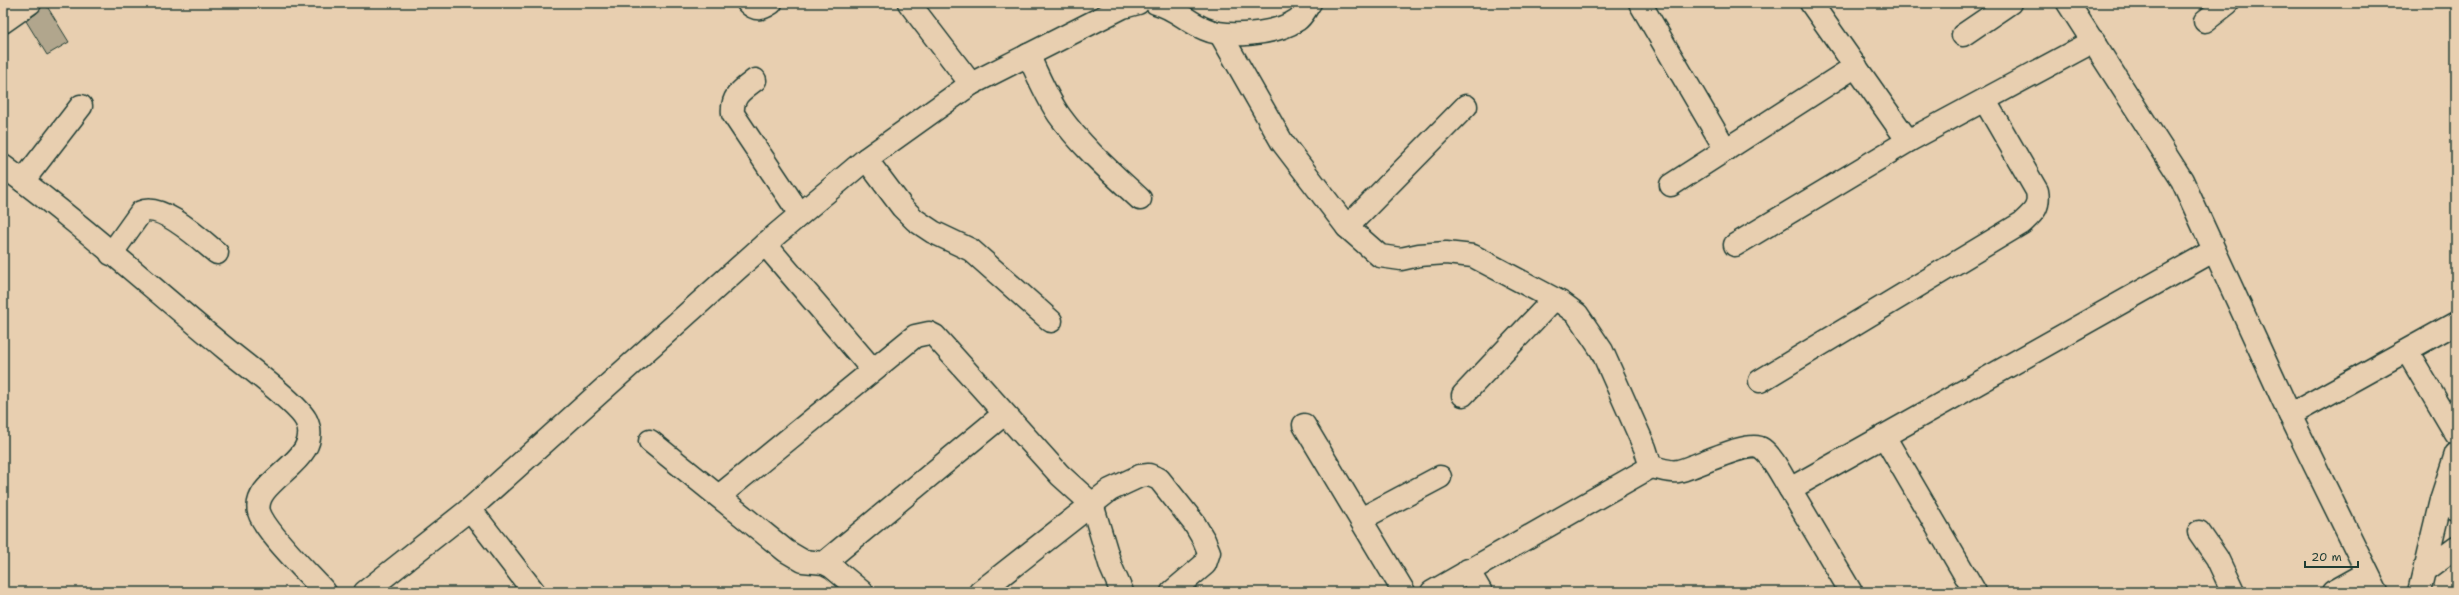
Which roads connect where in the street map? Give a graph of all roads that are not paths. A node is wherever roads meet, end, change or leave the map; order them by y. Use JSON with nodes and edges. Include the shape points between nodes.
{"nodes":[{"id":1,"x":30,"y":3,"type":"edge"},
{"id":2,"x":748,"y":3,"type":"edge"},
{"id":3,"x":771,"y":3,"type":"edge"},
{"id":4,"x":909,"y":3,"type":"edge"},
{"id":5,"x":1138,"y":3,"type":"edge"},
{"id":6,"x":1310,"y":3,"type":"edge"},
{"id":7,"x":1640,"y":3,"type":"edge"},
{"id":8,"x":1812,"y":3,"type":"edge"},
{"id":9,"x":2010,"y":3,"type":"edge"},
{"id":10,"x":2068,"y":3,"type":"edge"},
{"id":11,"x":2228,"y":3,"type":"edge"},
{"id":12,"x":1161,"y":4,"type":"edge"},
{"id":13,"x":2205,"y":21,"type":"dead end"},
{"id":14,"x":3,"y":22,"type":"edge"},
{"id":15,"x":1221,"y":35,"type":"junction"},
{"id":16,"x":1963,"y":35,"type":"dead end"},
{"id":17,"x":2094,"y":41,"type":"junction"},
{"id":18,"x":1028,"y":55,"type":"junction"},
{"id":19,"x":1856,"y":66,"type":"junction"},
{"id":20,"x":755,"y":80,"type":"dead end"},
{"id":21,"x":971,"y":84,"type":"junction"},
{"id":22,"x":1985,"y":101,"type":"junction"},
{"id":23,"x":81,"y":106,"type":"dead end"},
{"id":24,"x":1466,"y":106,"type":"dead end"},
{"id":25,"x":1908,"y":141,"type":"junction"},
{"id":26,"x":1726,"y":150,"type":"junction"},
{"id":27,"x":866,"y":159,"type":"junction"},
{"id":28,"x":3,"y":166,"type":"edge"},
{"id":29,"x":23,"y":181,"type":"junction"},
{"id":30,"x":1671,"y":185,"type":"dead end"},
{"id":31,"x":1140,"y":199,"type":"dead end"},
{"id":32,"x":800,"y":214,"type":"junction"},
{"id":33,"x":1347,"y":226,"type":"junction"},
{"id":34,"x":765,"y":244,"type":"junction"},
{"id":35,"x":1735,"y":245,"type":"dead end"},
{"id":36,"x":2213,"y":251,"type":"junction"},
{"id":37,"x":217,"y":253,"type":"dead end"},
{"id":38,"x":112,"y":254,"type":"junction"},
{"id":39,"x":1554,"y":299,"type":"junction"},
{"id":40,"x":1051,"y":321,"type":"dead end"},
{"id":41,"x":2456,"y":323,"type":"edge"},
{"id":42,"x":2406,"y":351,"type":"junction"},
{"id":43,"x":872,"y":369,"type":"junction"},
{"id":44,"x":1760,"y":381,"type":"dead end"},
{"id":45,"x":1463,"y":395,"type":"dead end"},
{"id":46,"x":1004,"y":414,"type":"junction"},
{"id":47,"x":2290,"y":415,"type":"junction"},
{"id":48,"x":1304,"y":425,"type":"dead end"},
{"id":49,"x":2456,"y":434,"type":"edge"},
{"id":50,"x":1884,"y":436,"type":"junction"},
{"id":51,"x":650,"y":441,"type":"dead end"},
{"id":52,"x":2456,"y":454,"type":"edge"},
{"id":53,"x":1651,"y":467,"type":"junction"},
{"id":54,"x":1440,"y":477,"type":"dead end"},
{"id":55,"x":1790,"y":489,"type":"junction"},
{"id":56,"x":719,"y":496,"type":"junction"},
{"id":57,"x":1092,"y":504,"type":"junction"},
{"id":58,"x":2448,"y":505,"type":"edge"},
{"id":59,"x":470,"y":509,"type":"junction"},
{"id":60,"x":1361,"y":519,"type":"junction"},
{"id":61,"x":2199,"y":532,"type":"dead end"},
{"id":62,"x":2456,"y":548,"type":"edge"},
{"id":63,"x":824,"y":563,"type":"junction"},
{"id":64,"x":1468,"y":570,"type":"junction"},
{"id":65,"x":2425,"y":570,"type":"junction"},
{"id":66,"x":2368,"y":573,"type":"junction"},
{"id":67,"x":326,"y":592,"type":"edge"},
{"id":68,"x":365,"y":592,"type":"edge"},
{"id":69,"x":534,"y":592,"type":"edge"},
{"id":70,"x":862,"y":592,"type":"edge"},
{"id":71,"x":980,"y":592,"type":"edge"},
{"id":72,"x":1122,"y":592,"type":"edge"},
{"id":73,"x":1172,"y":592,"type":"edge"},
{"id":74,"x":1404,"y":592,"type":"edge"},
{"id":75,"x":1432,"y":592,"type":"edge"},
{"id":76,"x":1480,"y":592,"type":"edge"},
{"id":77,"x":1851,"y":592,"type":"edge"},
{"id":78,"x":1975,"y":592,"type":"edge"},
{"id":79,"x":2233,"y":592,"type":"edge"},
{"id":80,"x":2333,"y":592,"type":"edge"},
{"id":81,"x":2377,"y":592,"type":"edge"},
{"id":82,"x":2419,"y":592,"type":"edge"}],
"edges":[{"from":1,"to":14,"type":"street"},
{"from":2,"to":3,"type":"street","via":[[760,9]]},
{"from":4,"to":21,"type":"street"},
{"from":5,"to":18,"type":"street","via":[[1123,7]]},
{"from":6,"to":15,"type":"street","via":[[1299,19],[1286,27]]},
{"from":7,"to":26,"type":"street"},
{"from":8,"to":19,"type":"street"},
{"from":9,"to":16,"type":"street"},
{"from":10,"to":17,"type":"street"},
{"from":11,"to":13,"type":"street"},
{"from":12,"to":15,"type":"street","via":[[1182,14],[1203,29]]},
{"from":15,"to":33,"type":"street","via":[[1282,142]]},
{"from":17,"to":22,"type":"street"},
{"from":17,"to":36,"type":"street","via":[[2182,180]]},
{"from":18,"to":21,"type":"street"},
{"from":18,"to":31,"type":"street","via":[[1047,96],[1064,121],[1094,156]]},
{"from":19,"to":25,"type":"street"},
{"from":19,"to":26,"type":"street"},
{"from":20,"to":32,"type":"street","via":[[738,93],[733,103],[734,114]]},
{"from":21,"to":27,"type":"street"},
{"from":22,"to":25,"type":"street"},
{"from":22,"to":44,"type":"street","via":[[2037,191],[2039,202],[2035,211],[2022,223]]},
{"from":23,"to":29,"type":"street"},
{"from":24,"to":33,"type":"street"},
{"from":25,"to":35,"type":"street"},
{"from":26,"to":30,"type":"street"},
{"from":27,"to":32,"type":"street"},
{"from":27,"to":40,"type":"street","via":[[915,220],[933,232],[971,250]]},
{"from":28,"to":29,"type":"street"},
{"from":29,"to":38,"type":"street"},
{"from":32,"to":34,"type":"street"},
{"from":33,"to":39,"type":"street","via":[[1380,256],[1402,259],[1440,254],[1473,256]]},
{"from":34,"to":43,"type":"street"},
{"from":34,"to":59,"type":"street"},
{"from":36,"to":47,"type":"street"},
{"from":36,"to":50,"type":"street"},
{"from":37,"to":38,"type":"street","via":[[164,213],[146,209],[141,212]]},
{"from":38,"to":67,"type":"street","via":[[258,375],[300,412],[306,421],[308,442],[303,451],[261,496],[258,505],[268,528]]},
{"from":39,"to":45,"type":"street"},
{"from":39,"to":53,"type":"street","via":[[1577,314],[1598,345],[1645,448]]},
{"from":41,"to":42,"type":"street"},
{"from":42,"to":47,"type":"street"},
{"from":42,"to":49,"type":"street"},
{"from":43,"to":46,"type":"street","via":[[915,336],[929,333],[935,336]]},
{"from":43,"to":56,"type":"street","via":[[817,418]]},
{"from":46,"to":57,"type":"street"},
{"from":46,"to":63,"type":"street"},
{"from":47,"to":66,"type":"street"},
{"from":48,"to":60,"type":"street"},
{"from":50,"to":55,"type":"street"},
{"from":50,"to":78,"type":"street"},
{"from":51,"to":56,"type":"street"},
{"from":52,"to":58,"type":"street"},
{"from":53,"to":55,"type":"street","via":[[1676,472],[1756,446],[1762,448]]},
{"from":53,"to":64,"type":"street"},
{"from":54,"to":60,"type":"street"},
{"from":55,"to":77,"type":"street"},
{"from":56,"to":63,"type":"street","via":[[786,551],[803,561]]},
{"from":57,"to":71,"type":"street"},
{"from":57,"to":72,"type":"street","via":[[1111,567]]},
{"from":57,"to":73,"type":"street","via":[[1110,490],[1140,476],[1149,475],[1159,479],[1194,523],[1208,552],[1205,564]]},
{"from":58,"to":65,"type":"street"},
{"from":59,"to":68,"type":"street"},
{"from":59,"to":69,"type":"street"},
{"from":60,"to":74,"type":"street"},
{"from":61,"to":79,"type":"street","via":[[2217,558]]},
{"from":62,"to":65,"type":"street"},
{"from":63,"to":70,"type":"street","via":[[841,572]]},
{"from":64,"to":75,"type":"street"},
{"from":64,"to":76,"type":"street"},
{"from":65,"to":82,"type":"street"},
{"from":66,"to":80,"type":"street"},
{"from":66,"to":81,"type":"street"}]}
